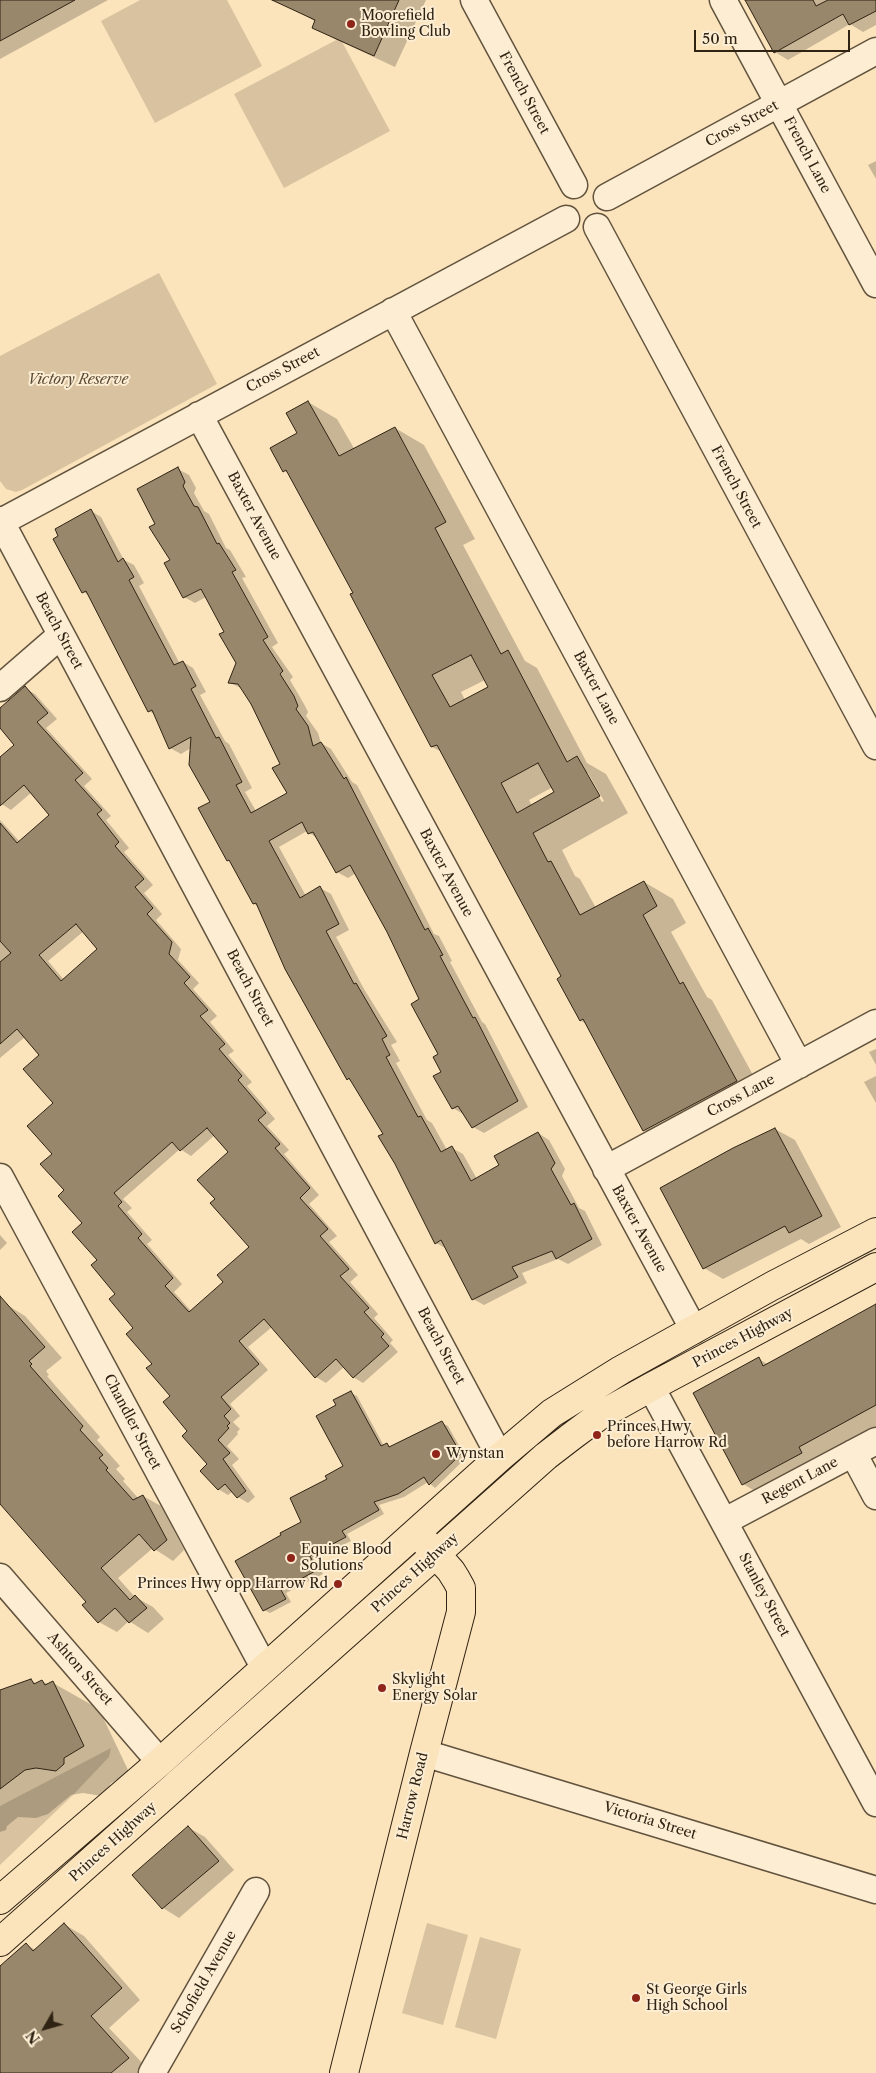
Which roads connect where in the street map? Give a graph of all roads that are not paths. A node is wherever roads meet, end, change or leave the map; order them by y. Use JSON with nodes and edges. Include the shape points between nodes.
{"nodes":[{"id":1,"x":474,"y":0,"type":"edge"},
{"id":2,"x":723,"y":0,"type":"edge"},
{"id":3,"x":876,"y":51,"type":"edge"},
{"id":4,"x":779,"y":103,"type":"junction"},
{"id":5,"x":574,"y":185,"type":"junction"},
{"id":6,"x":608,"y":197,"type":"junction"},
{"id":7,"x":566,"y":218,"type":"junction"},
{"id":8,"x":597,"y":227,"type":"junction"},
{"id":9,"x":876,"y":284,"type":"edge"},
{"id":10,"x":393,"y":311,"type":"junction"},
{"id":11,"x":200,"y":415,"type":"junction"},
{"id":12,"x":0,"y":521,"type":"edge"},
{"id":13,"x":62,"y":635,"type":"junction"},
{"id":14,"x":0,"y":688,"type":"edge"},
{"id":15,"x":876,"y":746,"type":"edge"},
{"id":16,"x":876,"y":1024,"type":"edge"},
{"id":17,"x":800,"y":1065,"type":"junction"},
{"id":18,"x":606,"y":1169,"type":"junction"},
{"id":19,"x":0,"y":1177,"type":"edge"},
{"id":20,"x":876,"y":1232,"type":"edge"},
{"id":21,"x":876,"y":1267,"type":"edge"},
{"id":22,"x":694,"y":1330,"type":"junction"},
{"id":23,"x":651,"y":1387,"type":"junction"},
{"id":24,"x":876,"y":1441,"type":"edge"},
{"id":25,"x":853,"y":1453,"type":"junction"},
{"id":26,"x":500,"y":1457,"type":"junction"},
{"id":27,"x":876,"y":1496,"type":"edge"},
{"id":28,"x":725,"y":1521,"type":"junction"},
{"id":29,"x":417,"y":1532,"type":"junction"},
{"id":30,"x":436,"y":1554,"type":"junction"},
{"id":31,"x":0,"y":1577,"type":"edge"},
{"id":32,"x":264,"y":1667,"type":"junction"},
{"id":33,"x":424,"y":1753,"type":"junction"},
{"id":34,"x":160,"y":1762,"type":"junction"},
{"id":35,"x":876,"y":1803,"type":"edge"},
{"id":36,"x":876,"y":1890,"type":"edge"},
{"id":37,"x":256,"y":1891,"type":"dead end"},
{"id":38,"x":0,"y":1900,"type":"edge"},
{"id":39,"x":0,"y":1942,"type":"edge"},
{"id":40,"x":152,"y":2073,"type":"edge"},
{"id":41,"x":344,"y":2073,"type":"edge"}],
"edges":[{"from":1,"to":5,"type":"street","name":"French Street"},
{"from":2,"to":4,"type":"street","name":"French Lane"},
{"from":3,"to":4,"type":"street","name":"Cross Street"},
{"from":4,"to":6,"type":"street","name":"Cross Street"},
{"from":4,"to":9,"type":"street","name":"French Lane"},
{"from":5,"to":6,"type":"street","via":[[592,183]]},
{"from":5,"to":7,"type":"street","via":[[563,199]]},
{"from":6,"to":8,"type":"street","via":[[608,215]]},
{"from":7,"to":8,"type":"street","via":[[579,229]]},
{"from":7,"to":10,"type":"street","name":"Cross Street"},
{"from":8,"to":15,"type":"street","name":"French Street"},
{"from":10,"to":11,"type":"street","name":"Cross Street"},
{"from":10,"to":17,"type":"street","name":"Baxter Lane"},
{"from":11,"to":12,"type":"street","name":"Cross Street"},
{"from":11,"to":18,"type":"street","name":"Baxter Avenue"},
{"from":12,"to":13,"type":"street","name":"Beach Street"},
{"from":13,"to":14,"type":"street"},
{"from":13,"to":26,"type":"street","name":"Beach Street"},
{"from":16,"to":17,"type":"street","name":"Cross Lane"},
{"from":17,"to":18,"type":"street","name":"Cross Lane"},
{"from":18,"to":22,"type":"street","name":"Baxter Avenue"},
{"from":19,"to":32,"type":"street","name":"Chandler Street"},
{"from":20,"to":22,"type":"main road","name":"Princes Highway"},
{"from":21,"to":23,"type":"main road","name":"Princes Highway"},
{"from":22,"to":26,"type":"main road","name":"Princes Highway","via":[[573,1399]]},
{"from":23,"to":28,"type":"street","name":"Stanley Street"},
{"from":23,"to":30,"type":"main road","name":"Princes Highway","via":[[599,1416],[546,1456]]},
{"from":24,"to":25,"type":"street","name":"Regent Lane"},
{"from":25,"to":27,"type":"street"},
{"from":25,"to":28,"type":"street","name":"Regent Lane"},
{"from":26,"to":29,"type":"main road","name":"Princes Highway"},
{"from":28,"to":35,"type":"street","name":"Stanley Street"},
{"from":29,"to":30,"type":"main road","name":"Harrow Road"},
{"from":29,"to":32,"type":"main road","name":"Princes Highway"},
{"from":30,"to":33,"type":"main road","name":"Harrow Road","via":[[451,1570],[461,1588],[462,1612]]},
{"from":30,"to":39,"type":"main road","name":"Princes Highway"},
{"from":31,"to":34,"type":"street","name":"Ashton Street"},
{"from":32,"to":34,"type":"main road","name":"Princes Highway"},
{"from":33,"to":36,"type":"street","name":"Victoria Street"},
{"from":33,"to":41,"type":"main road","name":"Harrow Road"},
{"from":34,"to":38,"type":"main road","name":"Princes Highway"},
{"from":37,"to":40,"type":"street","name":"Schofield Avenue"}]}
